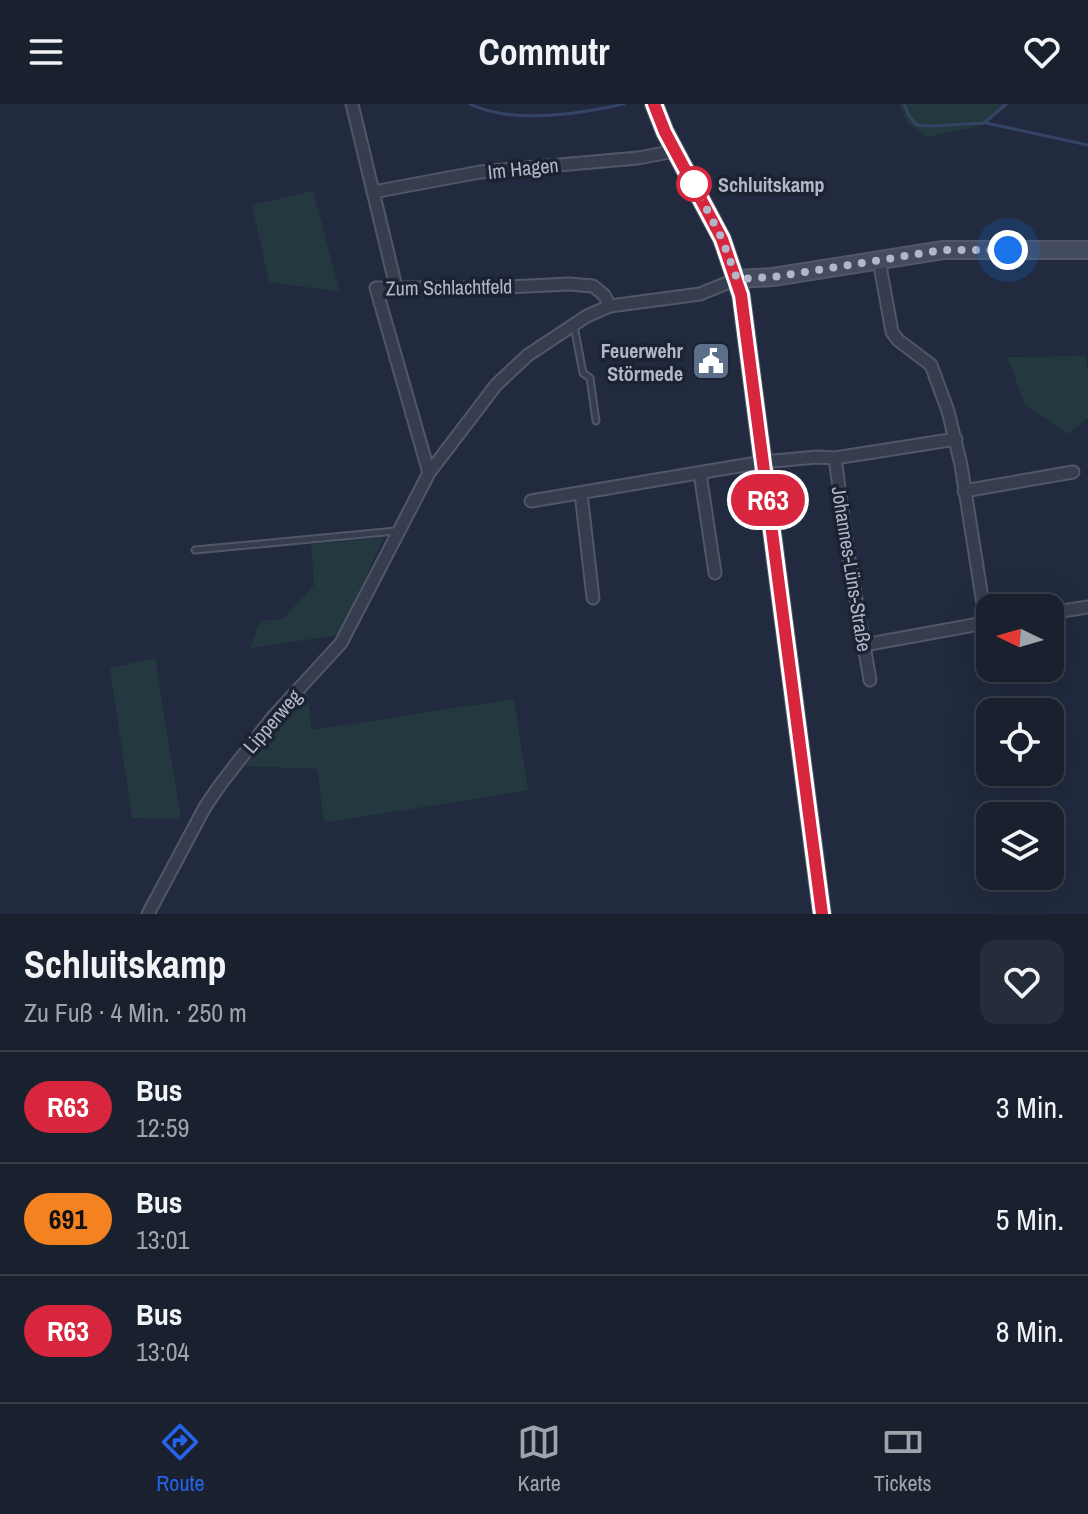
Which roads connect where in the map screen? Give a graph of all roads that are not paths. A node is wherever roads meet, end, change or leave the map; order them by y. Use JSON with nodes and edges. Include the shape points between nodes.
{"nodes":[{"id":1,"x":352,"y":104,"type":"edge"},
{"id":2,"x":656,"y":109,"type":"edge"},
{"id":3,"x":675,"y":151,"type":"junction"},
{"id":4,"x":373,"y":192,"type":"junction"},
{"id":5,"x":1088,"y":250,"type":"edge"},
{"id":6,"x":879,"y":260,"type":"junction"},
{"id":7,"x":737,"y":279,"type":"junction"},
{"id":8,"x":396,"y":287,"type":"junction"},
{"id":9,"x":610,"y":306,"type":"junction"},
{"id":10,"x":574,"y":325,"type":"junction"},
{"id":11,"x":596,"y":421,"type":"dead end"},
{"id":12,"x":956,"y":439,"type":"junction"},
{"id":13,"x":835,"y":458,"type":"junction"},
{"id":14,"x":763,"y":462,"type":"junction"},
{"id":15,"x":1073,"y":472,"type":"dead end"},
{"id":16,"x":429,"y":473,"type":"junction"},
{"id":17,"x":700,"y":473,"type":"junction"},
{"id":18,"x":964,"y":491,"type":"junction"},
{"id":19,"x":581,"y":493,"type":"junction"},
{"id":20,"x":531,"y":501,"type":"dead end"},
{"id":21,"x":397,"y":531,"type":"junction"},
{"id":22,"x":195,"y":550,"type":"dead end"},
{"id":23,"x":715,"y":573,"type":"dead end"},
{"id":24,"x":983,"y":594,"type":"edge"},
{"id":25,"x":593,"y":598,"type":"dead end"},
{"id":26,"x":1088,"y":607,"type":"edge"},
{"id":27,"x":1064,"y":611,"type":"edge"},
{"id":28,"x":976,"y":625,"type":"edge"},
{"id":29,"x":864,"y":645,"type":"junction"},
{"id":30,"x":870,"y":680,"type":"dead end"},
{"id":31,"x":148,"y":914,"type":"edge"},
{"id":32,"x":822,"y":914,"type":"edge"}],
"edges":[{"from":1,"to":4,"type":"street"},
{"from":2,"to":3,"type":"main road"},
{"from":3,"to":4,"type":"street","name":"Im Hagen","via":[[480,172]]},
{"from":3,"to":7,"type":"main road","via":[[710,213]]},
{"from":4,"to":8,"type":"street"},
{"from":5,"to":6,"type":"main road","via":[[943,250]]},
{"from":6,"to":7,"type":"main road"},
{"from":6,"to":12,"type":"street","via":[[892,332],[931,365]]},
{"from":7,"to":9,"type":"street","name":"Lipperweg","via":[[678,299]]},
{"from":7,"to":14,"type":"main road"},
{"from":8,"to":9,"type":"street","name":"Zum Schlachtfeld","via":[[593,286]]},
{"from":8,"to":16,"type":"street","name":"Zum Schlachtfeld","via":[[376,288]]},
{"from":9,"to":10,"type":"street","name":"Lipperweg"},
{"from":10,"to":11,"type":"lane"},
{"from":10,"to":16,"type":"street","name":"Lipperweg","via":[[511,368]]},
{"from":12,"to":13,"type":"street"},
{"from":12,"to":18,"type":"street"},
{"from":13,"to":14,"type":"street"},
{"from":13,"to":29,"type":"street","name":"Johannes-Lüns-Straße"},
{"from":14,"to":17,"type":"street"},
{"from":14,"to":32,"type":"main road"},
{"from":15,"to":18,"type":"street"},
{"from":16,"to":21,"type":"street","name":"Lipperweg"},
{"from":17,"to":19,"type":"street"},
{"from":17,"to":23,"type":"street"},
{"from":18,"to":24,"type":"street"},
{"from":19,"to":20,"type":"street"},
{"from":19,"to":25,"type":"street"},
{"from":21,"to":22,"type":"lane"},
{"from":21,"to":31,"type":"street","name":"Lipperweg","via":[[341,643],[220,785]]},
{"from":26,"to":27,"type":"street"},
{"from":28,"to":29,"type":"street"},
{"from":29,"to":30,"type":"street","name":"Johannes-Lüns-Straße"}]}
